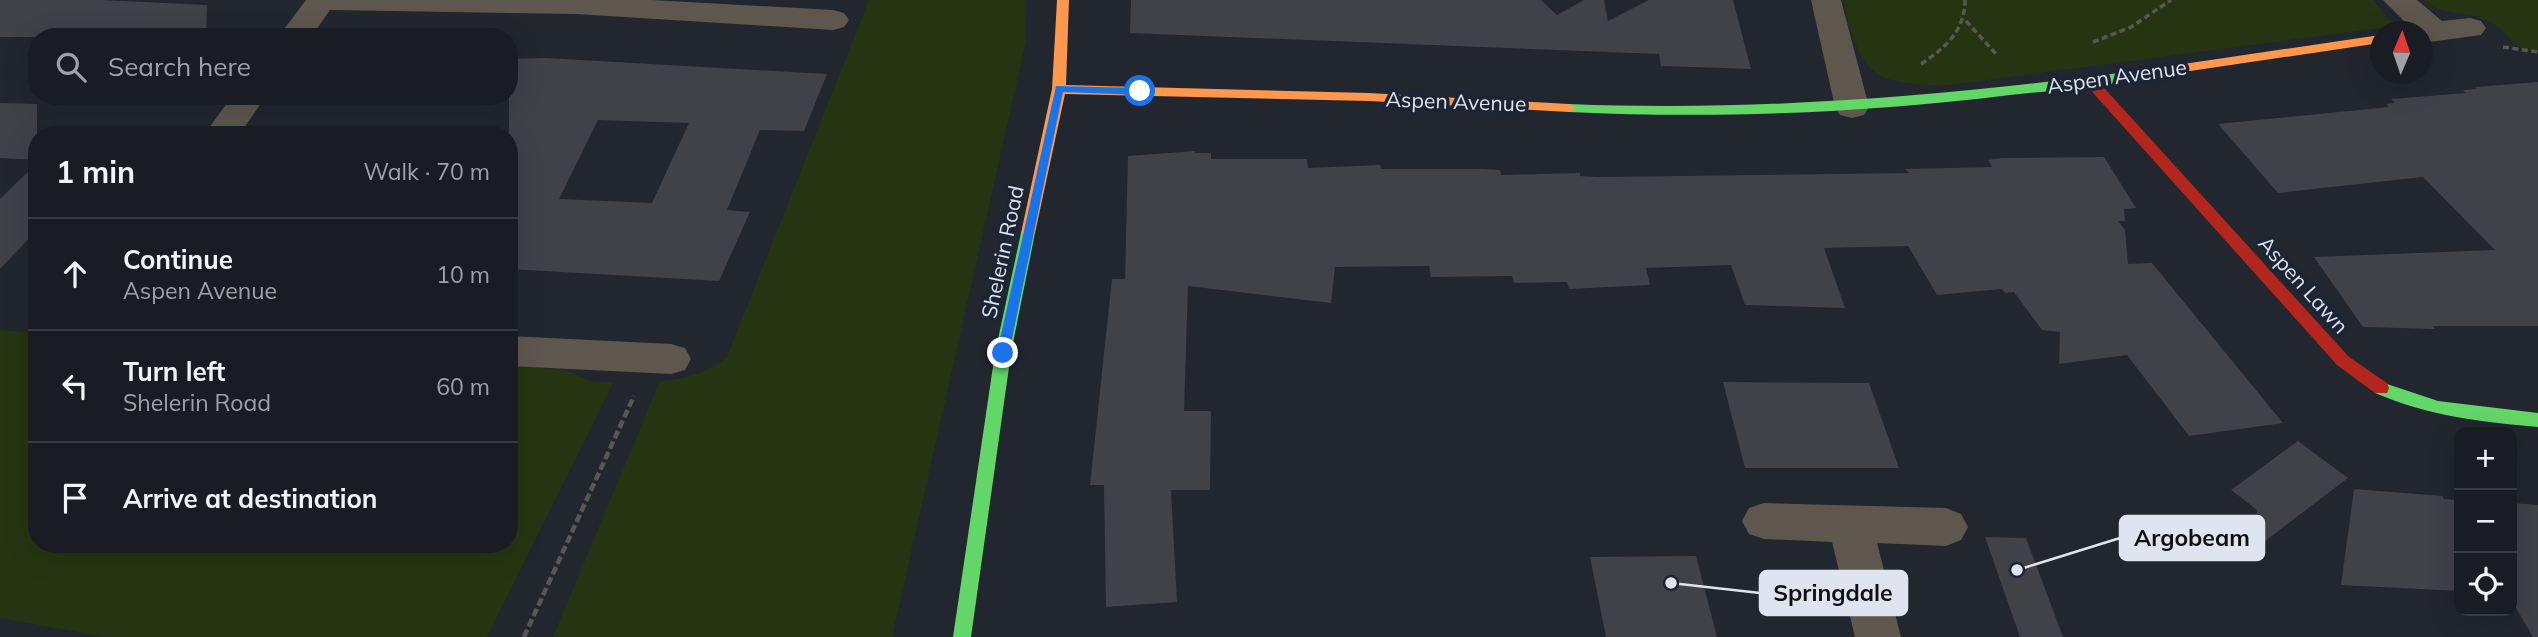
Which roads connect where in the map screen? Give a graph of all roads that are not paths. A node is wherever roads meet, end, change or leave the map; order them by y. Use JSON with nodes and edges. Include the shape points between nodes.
{"nodes":[{"id":1,"x":1063,"y":0,"type":"edge"},
{"id":2,"x":1826,"y":0,"type":"edge"},
{"id":3,"x":2398,"y":0,"type":"edge"},
{"id":4,"x":321,"y":1,"type":"edge"},
{"id":5,"x":834,"y":20,"type":"dead end"},
{"id":6,"x":2418,"y":21,"type":"edge"},
{"id":7,"x":301,"y":28,"type":"edge"},
{"id":8,"x":2470,"y":28,"type":"dead end"},
{"id":9,"x":2433,"y":32,"type":"edge"},
{"id":10,"x":2370,"y":41,"type":"edge"},
{"id":11,"x":2091,"y":82,"type":"junction"},
{"id":12,"x":1059,"y":89,"type":"junction"},
{"id":13,"x":243,"y":105,"type":"edge"},
{"id":14,"x":1852,"y":107,"type":"junction"},
{"id":15,"x":228,"y":126,"type":"edge"},
{"id":16,"x":518,"y":351,"type":"edge"},
{"id":17,"x":661,"y":359,"type":"road end"},
{"id":18,"x":2538,"y":420,"type":"edge"},
{"id":19,"x":1763,"y":522,"type":"dead end"},
{"id":20,"x":1850,"y":524,"type":"junction"},
{"id":21,"x":1946,"y":527,"type":"dead end"},
{"id":22,"x":962,"y":637,"type":"edge"},
{"id":23,"x":1878,"y":637,"type":"edge"}],
"edges":[{"from":1,"to":12,"type":"street","name":"Shelerin Road"},
{"from":2,"to":14,"type":"street"},
{"from":3,"to":6,"type":"street"},
{"from":4,"to":5,"type":"street","via":[[600,5]]},
{"from":4,"to":7,"type":"street"},
{"from":8,"to":9,"type":"street"},
{"from":10,"to":11,"type":"street","name":"Aspen Avenue"},
{"from":11,"to":14,"type":"street","name":"Aspen Avenue"},
{"from":11,"to":18,"type":"street","name":"Aspen Lawn","via":[[2343,361],[2372,384],[2420,405],[2475,416]]},
{"from":12,"to":14,"type":"street","name":"Aspen Avenue","via":[[1475,102],[1662,113]]},
{"from":12,"to":22,"type":"street","name":"Shelerin Road","via":[[1003,353]]},
{"from":13,"to":15,"type":"street"},
{"from":16,"to":17,"type":"street"},
{"from":19,"to":20,"type":"street"},
{"from":20,"to":21,"type":"street"},
{"from":20,"to":23,"type":"street"}]}
